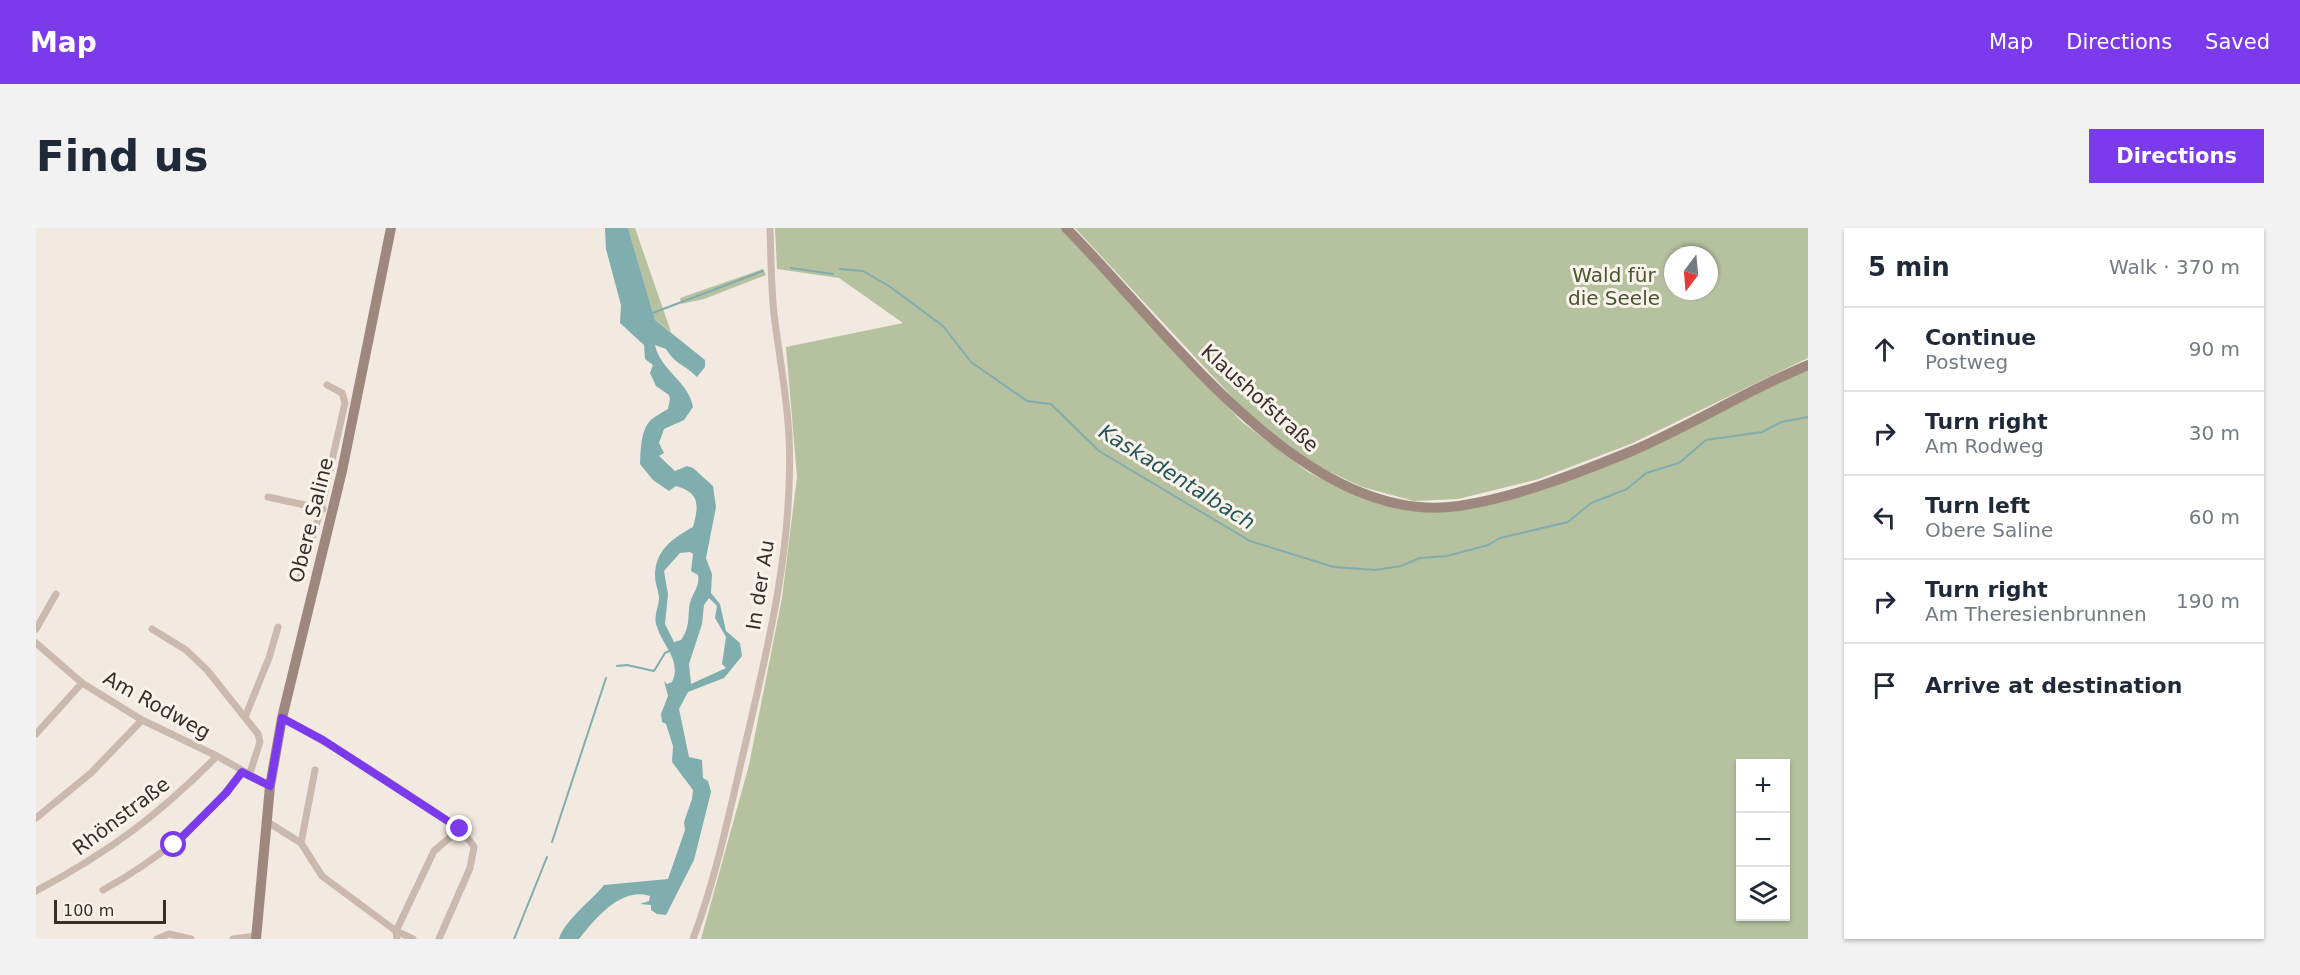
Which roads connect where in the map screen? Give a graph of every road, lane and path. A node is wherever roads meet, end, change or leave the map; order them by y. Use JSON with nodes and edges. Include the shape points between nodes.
{"nodes":[{"id":1,"x":391,"y":228,"type":"edge"},
{"id":2,"x":770,"y":228,"type":"edge"},
{"id":3,"x":1066,"y":228,"type":"edge"},
{"id":4,"x":1808,"y":365,"type":"edge"},
{"id":5,"x":327,"y":385,"type":"dead end"},
{"id":6,"x":268,"y":497,"type":"dead end"},
{"id":7,"x":327,"y":510,"type":"junction"},
{"id":8,"x":300,"y":578,"type":"dead end"},
{"id":9,"x":56,"y":594,"type":"dead end"},
{"id":10,"x":278,"y":627,"type":"dead end"},
{"id":11,"x":36,"y":629,"type":"edge"},
{"id":12,"x":152,"y":630,"type":"dead end"},
{"id":13,"x":36,"y":643,"type":"edge"},
{"id":14,"x":82,"y":682,"type":"junction"},
{"id":15,"x":245,"y":717,"type":"junction"},
{"id":16,"x":282,"y":718,"type":"junction"},
{"id":17,"x":142,"y":720,"type":"junction"},
{"id":18,"x":36,"y":734,"type":"edge"},
{"id":19,"x":217,"y":756,"type":"junction"},
{"id":20,"x":315,"y":770,"type":"dead end"},
{"id":21,"x":245,"y":774,"type":"junction"},
{"id":22,"x":270,"y":786,"type":"junction"},
{"id":23,"x":36,"y":818,"type":"edge"},
{"id":24,"x":266,"y":821,"type":"junction"},
{"id":25,"x":460,"y":829,"type":"junction"},
{"id":26,"x":301,"y":843,"type":"junction"},
{"id":27,"x":104,"y":890,"type":"dead end"},
{"id":28,"x":36,"y":891,"type":"edge"},
{"id":29,"x":396,"y":931,"type":"junction"},
{"id":30,"x":256,"y":938,"type":"edge"},
{"id":31,"x":157,"y":939,"type":"edge"},
{"id":32,"x":191,"y":939,"type":"edge"},
{"id":33,"x":233,"y":939,"type":"edge"},
{"id":34,"x":398,"y":939,"type":"edge"},
{"id":35,"x":414,"y":939,"type":"edge"},
{"id":36,"x":440,"y":939,"type":"edge"},
{"id":37,"x":693,"y":939,"type":"edge"}],
"edges":[{"from":1,"to":7,"type":"main road","name":"Obere Saline"},
{"from":2,"to":37,"type":"street","name":"In der Au","via":[[774,312],[789,436],[787,518],[762,674],[722,845]]},
{"from":3,"to":4,"type":"main road","name":"Klaushofstraße","via":[[1166,337],[1292,456],[1359,492],[1414,506],[1459,506],[1541,485],[1635,449]]},
{"from":5,"to":7,"type":"street","name":"Obere Saline","via":[[342,393],[345,403]]},
{"from":6,"to":7,"type":"street"},
{"from":7,"to":8,"type":"street","name":"Obere Saline"},
{"from":7,"to":16,"type":"main road","name":"Obere Saline"},
{"from":9,"to":11,"type":"street"},
{"from":10,"to":15,"type":"street"},
{"from":12,"to":15,"type":"street","via":[[186,650],[207,669]]},
{"from":13,"to":14,"type":"street","name":"Am Rodweg"},
{"from":14,"to":17,"type":"street","name":"Am Rodweg"},
{"from":14,"to":18,"type":"street"},
{"from":15,"to":21,"type":"street","via":[[260,742]]},
{"from":16,"to":22,"type":"main road","name":"Obere Saline"},
{"from":16,"to":25,"type":"street"},
{"from":17,"to":19,"type":"street","name":"Am Rodweg"},
{"from":17,"to":23,"type":"street","via":[[91,773]]},
{"from":19,"to":21,"type":"street","name":"Am Rodweg"},
{"from":19,"to":28,"type":"street","name":"Rhönstraße","via":[[153,818],[84,866]]},
{"from":20,"to":26,"type":"street"},
{"from":21,"to":22,"type":"street","name":"Am Rodweg"},
{"from":21,"to":27,"type":"street","via":[[174,845]]},
{"from":22,"to":24,"type":"main road","name":"Obere Saline"},
{"from":24,"to":26,"type":"street"},
{"from":24,"to":30,"type":"main road","name":"Obere Saline"},
{"from":25,"to":29,"type":"street","via":[[434,851]]},
{"from":25,"to":36,"type":"street","via":[[474,847]]},
{"from":26,"to":29,"type":"street","via":[[322,876]]},
{"from":29,"to":34,"type":"street"},
{"from":29,"to":35,"type":"street"},
{"from":30,"to":33,"type":"street"},
{"from":31,"to":32,"type":"street","via":[[169,934]]}]}
